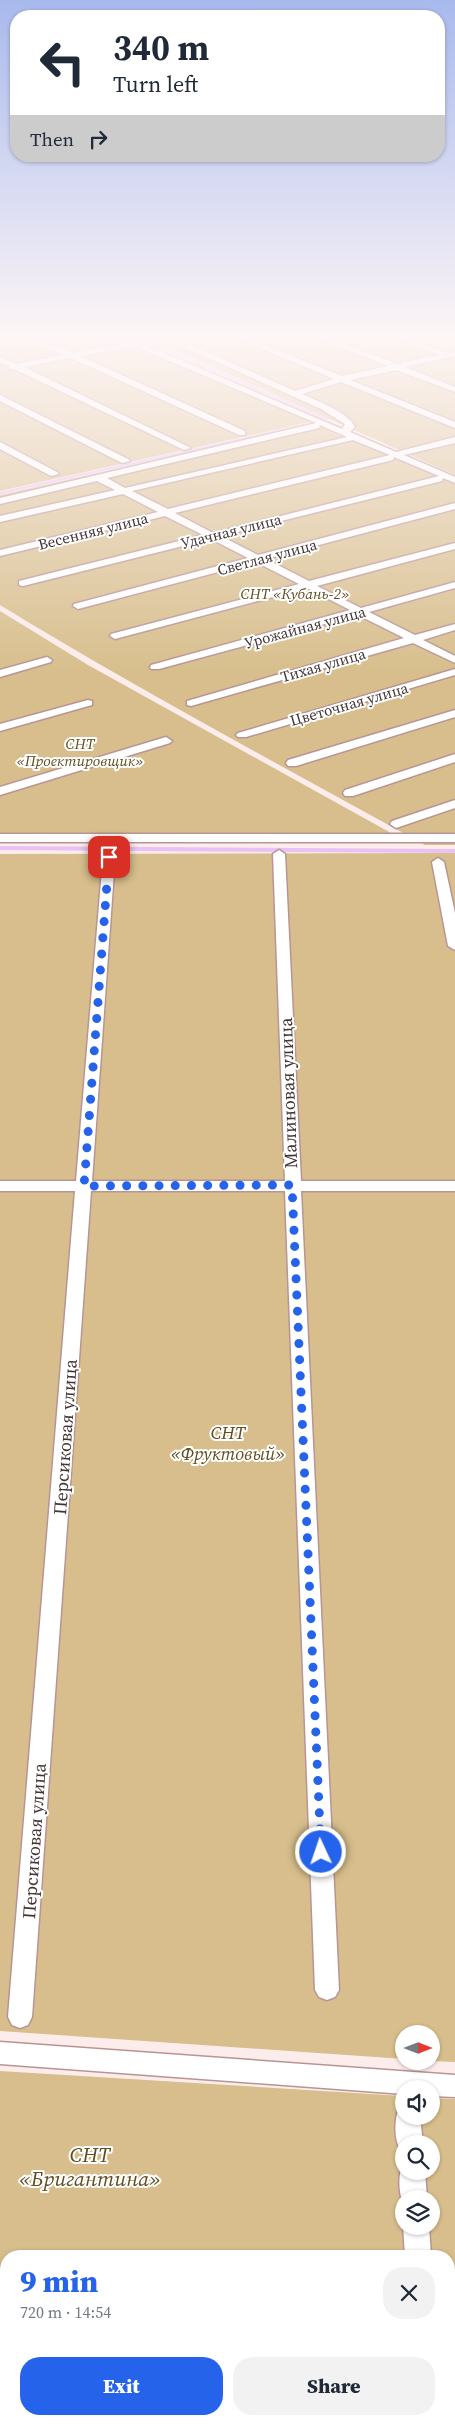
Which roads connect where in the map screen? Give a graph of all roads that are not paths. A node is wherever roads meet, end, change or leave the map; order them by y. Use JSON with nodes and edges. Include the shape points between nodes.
{"nodes":[{"id":1,"x":6,"y":448,"type":"edge"},
{"id":2,"x":100,"y":448,"type":"edge"},
{"id":3,"x":223,"y":448,"type":"edge"},
{"id":4,"x":296,"y":448,"type":"edge"},
{"id":5,"x":375,"y":448,"type":"edge"},
{"id":6,"x":424,"y":448,"type":"edge"},
{"id":7,"x":394,"y":456,"type":"junction"},
{"id":8,"x":125,"y":461,"type":"dead end"},
{"id":9,"x":54,"y":474,"type":"dead end"},
{"id":10,"x":99,"y":478,"type":"junction"},
{"id":11,"x":439,"y":478,"type":"dead end"},
{"id":12,"x":455,"y":480,"type":"edge"},
{"id":13,"x":122,"y":490,"type":"junction"},
{"id":14,"x":0,"y":501,"type":"edge"},
{"id":15,"x":455,"y":506,"type":"edge"},
{"id":16,"x":168,"y":513,"type":"junction"},
{"id":17,"x":0,"y":519,"type":"edge"},
{"id":18,"x":214,"y":536,"type":"junction"},
{"id":19,"x":455,"y":546,"type":"edge"},
{"id":20,"x":0,"y":554,"type":"edge"},
{"id":21,"x":260,"y":559,"type":"junction"},
{"id":22,"x":23,"y":583,"type":"dead end"},
{"id":23,"x":311,"y":585,"type":"junction"},
{"id":24,"x":455,"y":585,"type":"edge"},
{"id":25,"x":78,"y":606,"type":"dead end"},
{"id":26,"x":361,"y":612,"type":"junction"},
{"id":27,"x":455,"y":627,"type":"edge"},
{"id":28,"x":115,"y":636,"type":"dead end"},
{"id":29,"x":413,"y":639,"type":"junction"},
{"id":30,"x":47,"y":660,"type":"dead end"},
{"id":31,"x":455,"y":660,"type":"edge"},
{"id":32,"x":155,"y":667,"type":"dead end"},
{"id":33,"x":455,"y":672,"type":"edge"},
{"id":34,"x":0,"y":674,"type":"edge"},
{"id":35,"x":88,"y":702,"type":"dead end"},
{"id":36,"x":191,"y":703,"type":"dead end"},
{"id":37,"x":455,"y":713,"type":"edge"},
{"id":38,"x":0,"y":728,"type":"edge"},
{"id":39,"x":242,"y":735,"type":"dead end"},
{"id":40,"x":166,"y":741,"type":"dead end"},
{"id":41,"x":455,"y":758,"type":"edge"},
{"id":42,"x":292,"y":762,"type":"dead end"},
{"id":43,"x":0,"y":791,"type":"edge"},
{"id":44,"x":349,"y":793,"type":"dead end"},
{"id":45,"x":455,"y":804,"type":"edge"},
{"id":46,"x":396,"y":824,"type":"dead end"},
{"id":47,"x":0,"y":838,"type":"edge"},
{"id":48,"x":455,"y":838,"type":"edge"},
{"id":49,"x":279,"y":854,"type":"dead end"},
{"id":50,"x":109,"y":857,"type":"dead end"},
{"id":51,"x":438,"y":862,"type":"dead end"},
{"id":52,"x":455,"y":946,"type":"edge"},
{"id":53,"x":292,"y":1185,"type":"junction"},
{"id":54,"x":0,"y":1186,"type":"edge"},
{"id":55,"x":84,"y":1186,"type":"junction"},
{"id":56,"x":455,"y":1186,"type":"edge"},
{"id":57,"x":327,"y":1990,"type":"dead end"},
{"id":58,"x":20,"y":2017,"type":"dead end"},
{"id":59,"x":0,"y":2053,"type":"edge"},
{"id":60,"x":395,"y":2085,"type":"edge"},
{"id":61,"x":440,"y":2086,"type":"edge"},
{"id":62,"x":455,"y":2086,"type":"edge"},
{"id":63,"x":417,"y":2235,"type":"edge"},
{"id":64,"x":418,"y":2250,"type":"edge"}],
"edges":[{"from":1,"to":9,"type":"street"},
{"from":2,"to":8,"type":"street"},
{"from":3,"to":10,"type":"street"},
{"from":4,"to":13,"type":"street"},
{"from":5,"to":7,"type":"street"},
{"from":6,"to":7,"type":"street","name":"Весенняя улица"},
{"from":7,"to":12,"type":"street"},
{"from":7,"to":16,"type":"street","name":"Весенняя улица"},
{"from":10,"to":13,"type":"street"},
{"from":10,"to":14,"type":"street"},
{"from":11,"to":18,"type":"street","name":"Удачная улица"},
{"from":13,"to":16,"type":"street"},
{"from":13,"to":17,"type":"street"},
{"from":15,"to":21,"type":"street","name":"Светлая улица"},
{"from":16,"to":18,"type":"street"},
{"from":16,"to":20,"type":"street","name":"Весенняя улица"},
{"from":18,"to":21,"type":"street"},
{"from":18,"to":22,"type":"street","name":"Удачная улица"},
{"from":19,"to":23,"type":"street"},
{"from":21,"to":23,"type":"street"},
{"from":21,"to":25,"type":"street","name":"Светлая улица"},
{"from":23,"to":26,"type":"street"},
{"from":23,"to":28,"type":"street"},
{"from":24,"to":26,"type":"street","name":"Урожайная улица"},
{"from":26,"to":29,"type":"street"},
{"from":26,"to":32,"type":"street","name":"Урожайная улица"},
{"from":27,"to":29,"type":"street","name":"Тихая улица"},
{"from":29,"to":31,"type":"street"},
{"from":29,"to":36,"type":"street","name":"Тихая улица"},
{"from":30,"to":34,"type":"street"},
{"from":33,"to":39,"type":"street","name":"Цветочная улица"},
{"from":35,"to":38,"type":"street"},
{"from":37,"to":42,"type":"street"},
{"from":40,"to":43,"type":"street"},
{"from":41,"to":44,"type":"street"},
{"from":45,"to":46,"type":"street"},
{"from":47,"to":48,"type":"street"},
{"from":49,"to":53,"type":"street","name":"Малиновая улица"},
{"from":50,"to":55,"type":"street","name":"Персиковая улица"},
{"from":51,"to":52,"type":"street"},
{"from":53,"to":55,"type":"street"},
{"from":53,"to":56,"type":"street"},
{"from":53,"to":57,"type":"street","name":"Малиновая улица"},
{"from":54,"to":55,"type":"street"},
{"from":55,"to":58,"type":"street","name":"Персиковая улица"},
{"from":59,"to":60,"type":"street"},
{"from":61,"to":62,"type":"street"},
{"from":63,"to":64,"type":"street"}]}
